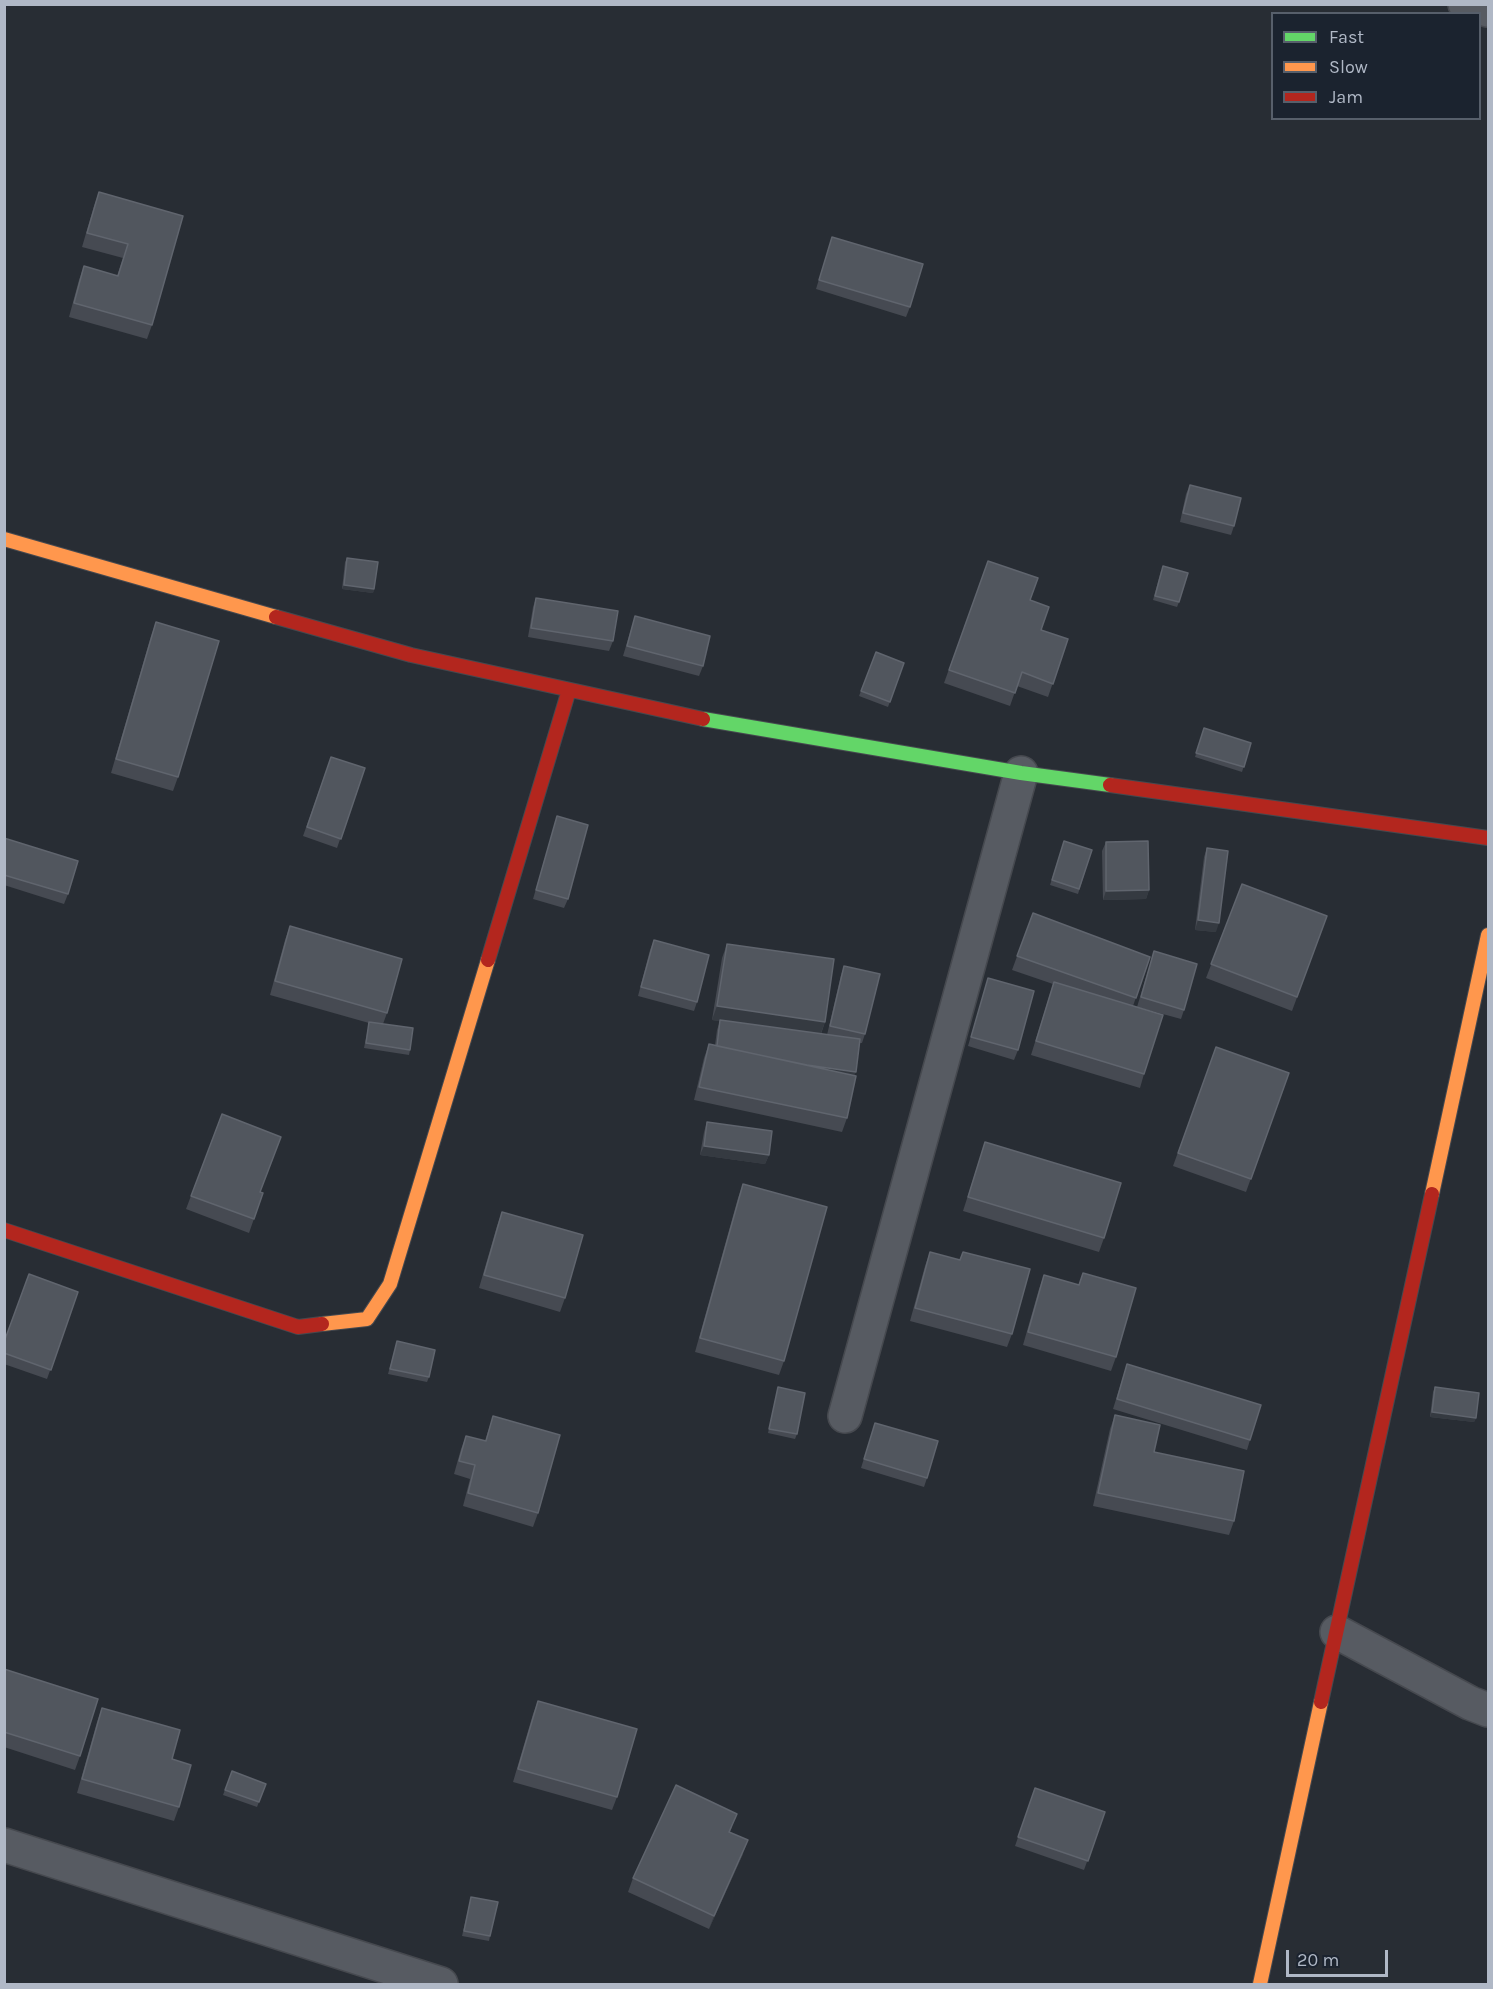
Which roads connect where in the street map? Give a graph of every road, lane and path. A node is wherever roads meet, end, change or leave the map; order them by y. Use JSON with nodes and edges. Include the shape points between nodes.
{"nodes":[{"id":1,"x":1465,"y":4,"type":"edge"},
{"id":2,"x":1488,"y":10,"type":"edge"},
{"id":3,"x":4,"y":539,"type":"edge"},
{"id":4,"x":569,"y":690,"type":"junction"},
{"id":5,"x":1021,"y":773,"type":"junction"},
{"id":6,"x":1488,"y":838,"type":"edge"},
{"id":7,"x":1488,"y":935,"type":"edge"},
{"id":8,"x":4,"y":1230,"type":"edge"},
{"id":9,"x":845,"y":1416,"type":"dead end"},
{"id":10,"x":1337,"y":1632,"type":"junction"},
{"id":11,"x":1488,"y":1710,"type":"edge"},
{"id":12,"x":4,"y":1845,"type":"edge"},
{"id":13,"x":441,"y":1984,"type":"edge"},
{"id":14,"x":1260,"y":1984,"type":"edge"}],
"edges":[{"from":1,"to":2,"type":"street"},
{"from":3,"to":4,"type":"street","via":[[411,655]]},
{"from":4,"to":5,"type":"street","via":[[723,724]]},
{"from":4,"to":8,"type":"street","via":[[390,1284],[368,1319],[298,1327]]},
{"from":5,"to":6,"type":"street"},
{"from":5,"to":9,"type":"street"},
{"from":7,"to":10,"type":"street"},
{"from":10,"to":11,"type":"street"},
{"from":10,"to":14,"type":"street"},
{"from":12,"to":13,"type":"street"}]}
